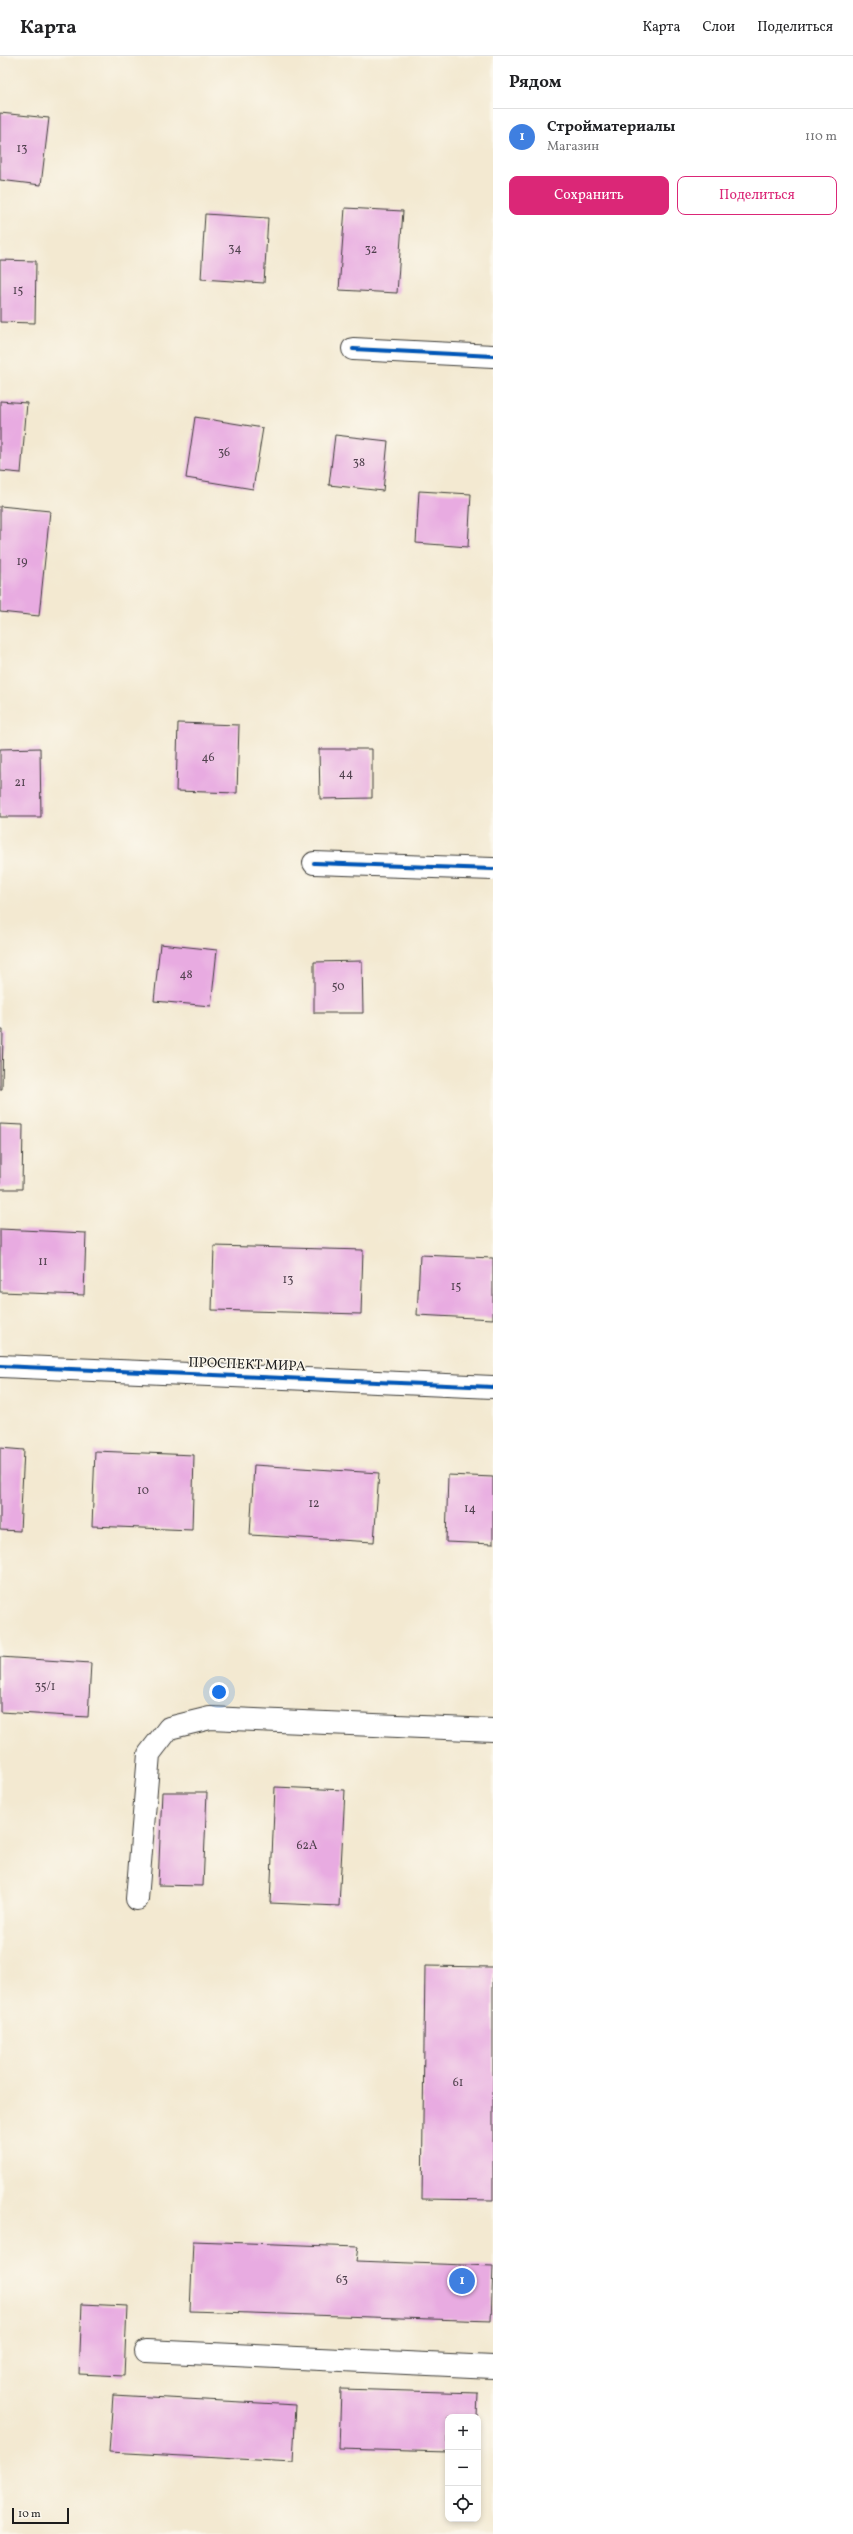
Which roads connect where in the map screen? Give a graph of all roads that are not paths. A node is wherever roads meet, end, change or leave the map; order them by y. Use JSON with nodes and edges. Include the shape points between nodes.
{"nodes":[{"id":1,"x":353,"y":349,"type":"dead end"},
{"id":2,"x":493,"y":356,"type":"edge"},
{"id":3,"x":314,"y":862,"type":"dead end"},
{"id":4,"x":493,"y":869,"type":"edge"},
{"id":5,"x":0,"y":1366,"type":"edge"},
{"id":6,"x":493,"y":1387,"type":"edge"},
{"id":7,"x":493,"y":1730,"type":"edge"},
{"id":8,"x":137,"y":1899,"type":"dead end"},
{"id":9,"x":146,"y":2351,"type":"dead end"},
{"id":10,"x":493,"y":2367,"type":"edge"}],
"edges":[{"from":1,"to":2,"type":"street"},
{"from":3,"to":4,"type":"street"},
{"from":5,"to":6,"type":"street","name":"ПРОСПЕКТ МИРА"},
{"from":7,"to":8,"type":"street","via":[[210,1718],[169,1728],[149,1754]]},
{"from":9,"to":10,"type":"street"}]}
